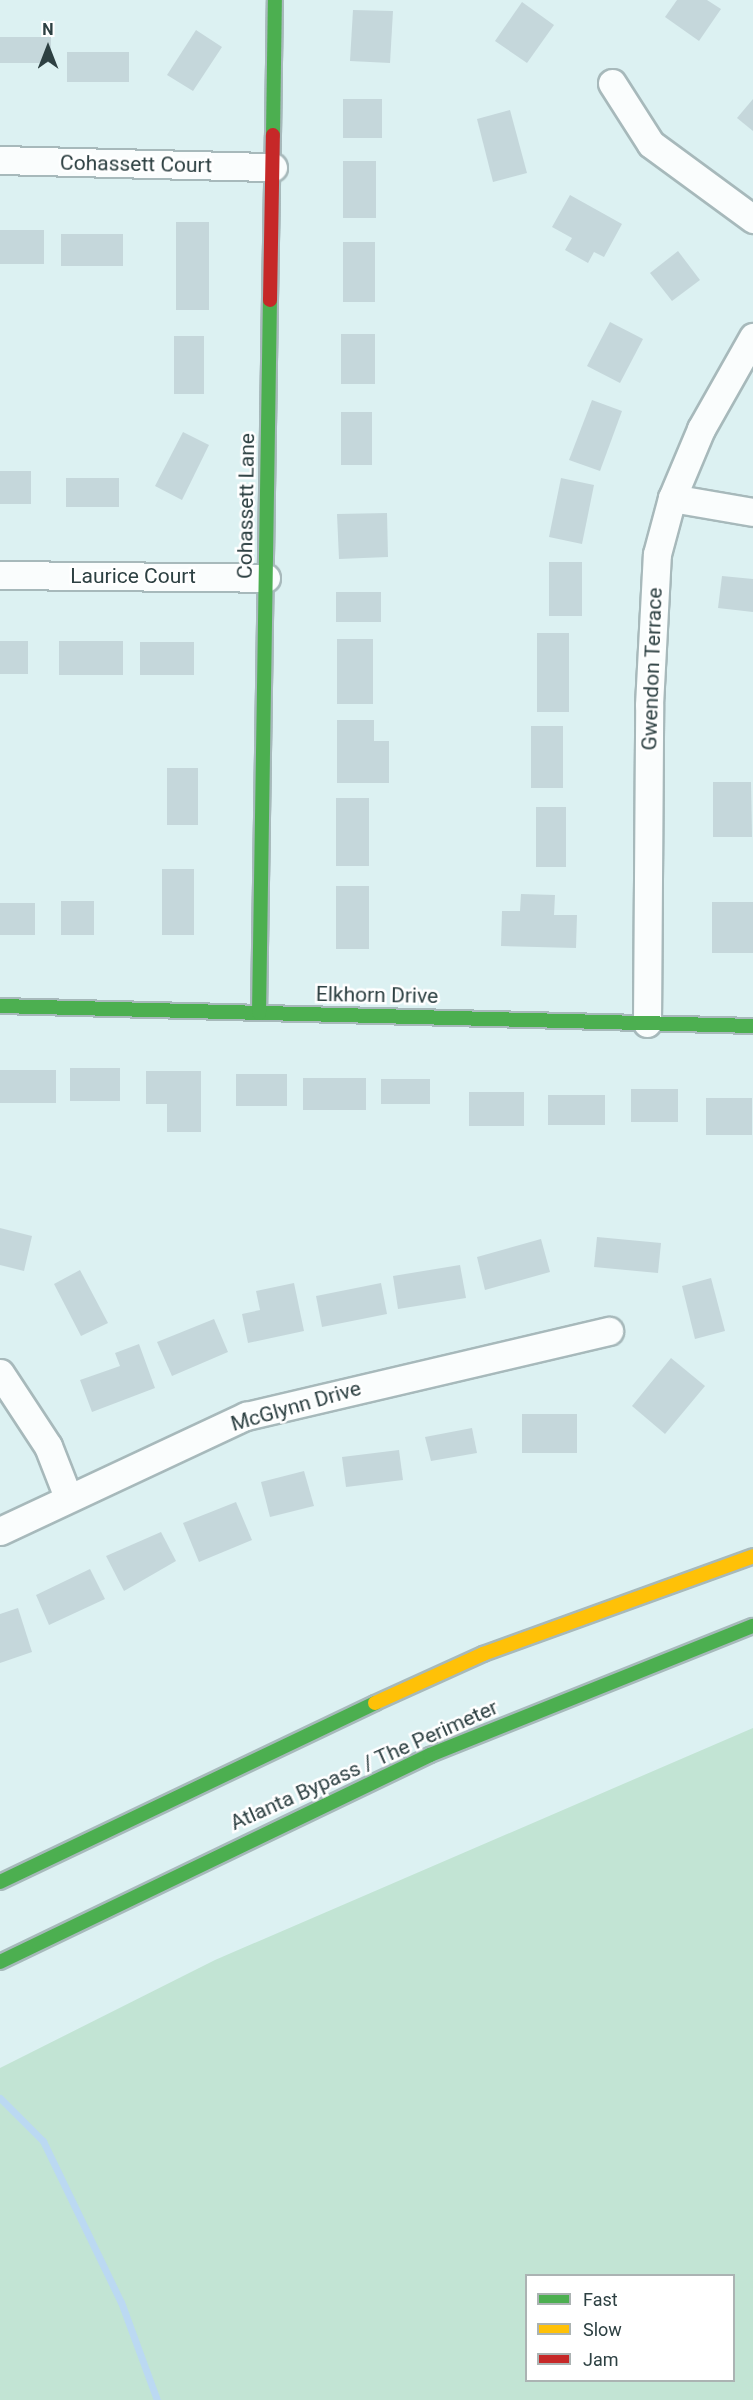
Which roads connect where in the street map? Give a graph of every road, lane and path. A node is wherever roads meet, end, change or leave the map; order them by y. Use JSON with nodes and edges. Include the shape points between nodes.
{"nodes":[{"id":1,"x":275,"y":0,"type":"edge"},
{"id":2,"x":612,"y":83,"type":"dead end"},
{"id":3,"x":0,"y":160,"type":"edge"},
{"id":4,"x":273,"y":167,"type":"junction"},
{"id":5,"x":753,"y":219,"type":"edge"},
{"id":6,"x":753,"y":337,"type":"edge"},
{"id":7,"x":672,"y":498,"type":"junction"},
{"id":8,"x":753,"y":512,"type":"edge"},
{"id":9,"x":0,"y":575,"type":"edge"},
{"id":10,"x":266,"y":578,"type":"junction"},
{"id":11,"x":0,"y":1006,"type":"edge"},
{"id":12,"x":259,"y":1013,"type":"junction"},
{"id":13,"x":647,"y":1023,"type":"junction"},
{"id":14,"x":753,"y":1026,"type":"edge"},
{"id":15,"x":609,"y":1331,"type":"dead end"},
{"id":16,"x":0,"y":1373,"type":"edge"},
{"id":17,"x":68,"y":1497,"type":"junction"},
{"id":18,"x":0,"y":1531,"type":"edge"},
{"id":19,"x":753,"y":1556,"type":"edge"},
{"id":20,"x":753,"y":1626,"type":"edge"},
{"id":21,"x":0,"y":1882,"type":"edge"},
{"id":22,"x":0,"y":1962,"type":"edge"}],
"edges":[{"from":1,"to":4,"type":"main road","name":"Cohassett Lane"},
{"from":2,"to":5,"type":"street","via":[[651,144]]},
{"from":3,"to":4,"type":"street","name":"Cohassett Court"},
{"from":4,"to":10,"type":"main road","name":"Cohassett Lane"},
{"from":6,"to":7,"type":"street","name":"Gwendon Terrace","via":[[701,429]]},
{"from":7,"to":8,"type":"street"},
{"from":7,"to":13,"type":"street","name":"Gwendon Terrace","via":[[657,554],[649,705]]},
{"from":9,"to":10,"type":"street","name":"Laurice Court"},
{"from":10,"to":12,"type":"main road","name":"Cohassett Lane"},
{"from":11,"to":12,"type":"main road","name":"Elkhorn Drive"},
{"from":12,"to":13,"type":"main road","name":"Elkhorn Drive"},
{"from":13,"to":14,"type":"main road","name":"Elkhorn Drive"},
{"from":15,"to":17,"type":"street","name":"McGlynn Drive","via":[[246,1416]]},
{"from":16,"to":17,"type":"street","via":[[48,1446]]},
{"from":17,"to":18,"type":"street","name":"McGlynn Drive"},
{"from":19,"to":21,"type":"main road","via":[[483,1654],[251,1759]]},
{"from":20,"to":22,"type":"main road","name":"Atlanta Bypass / The Perimeter","via":[[430,1755]]}]}
